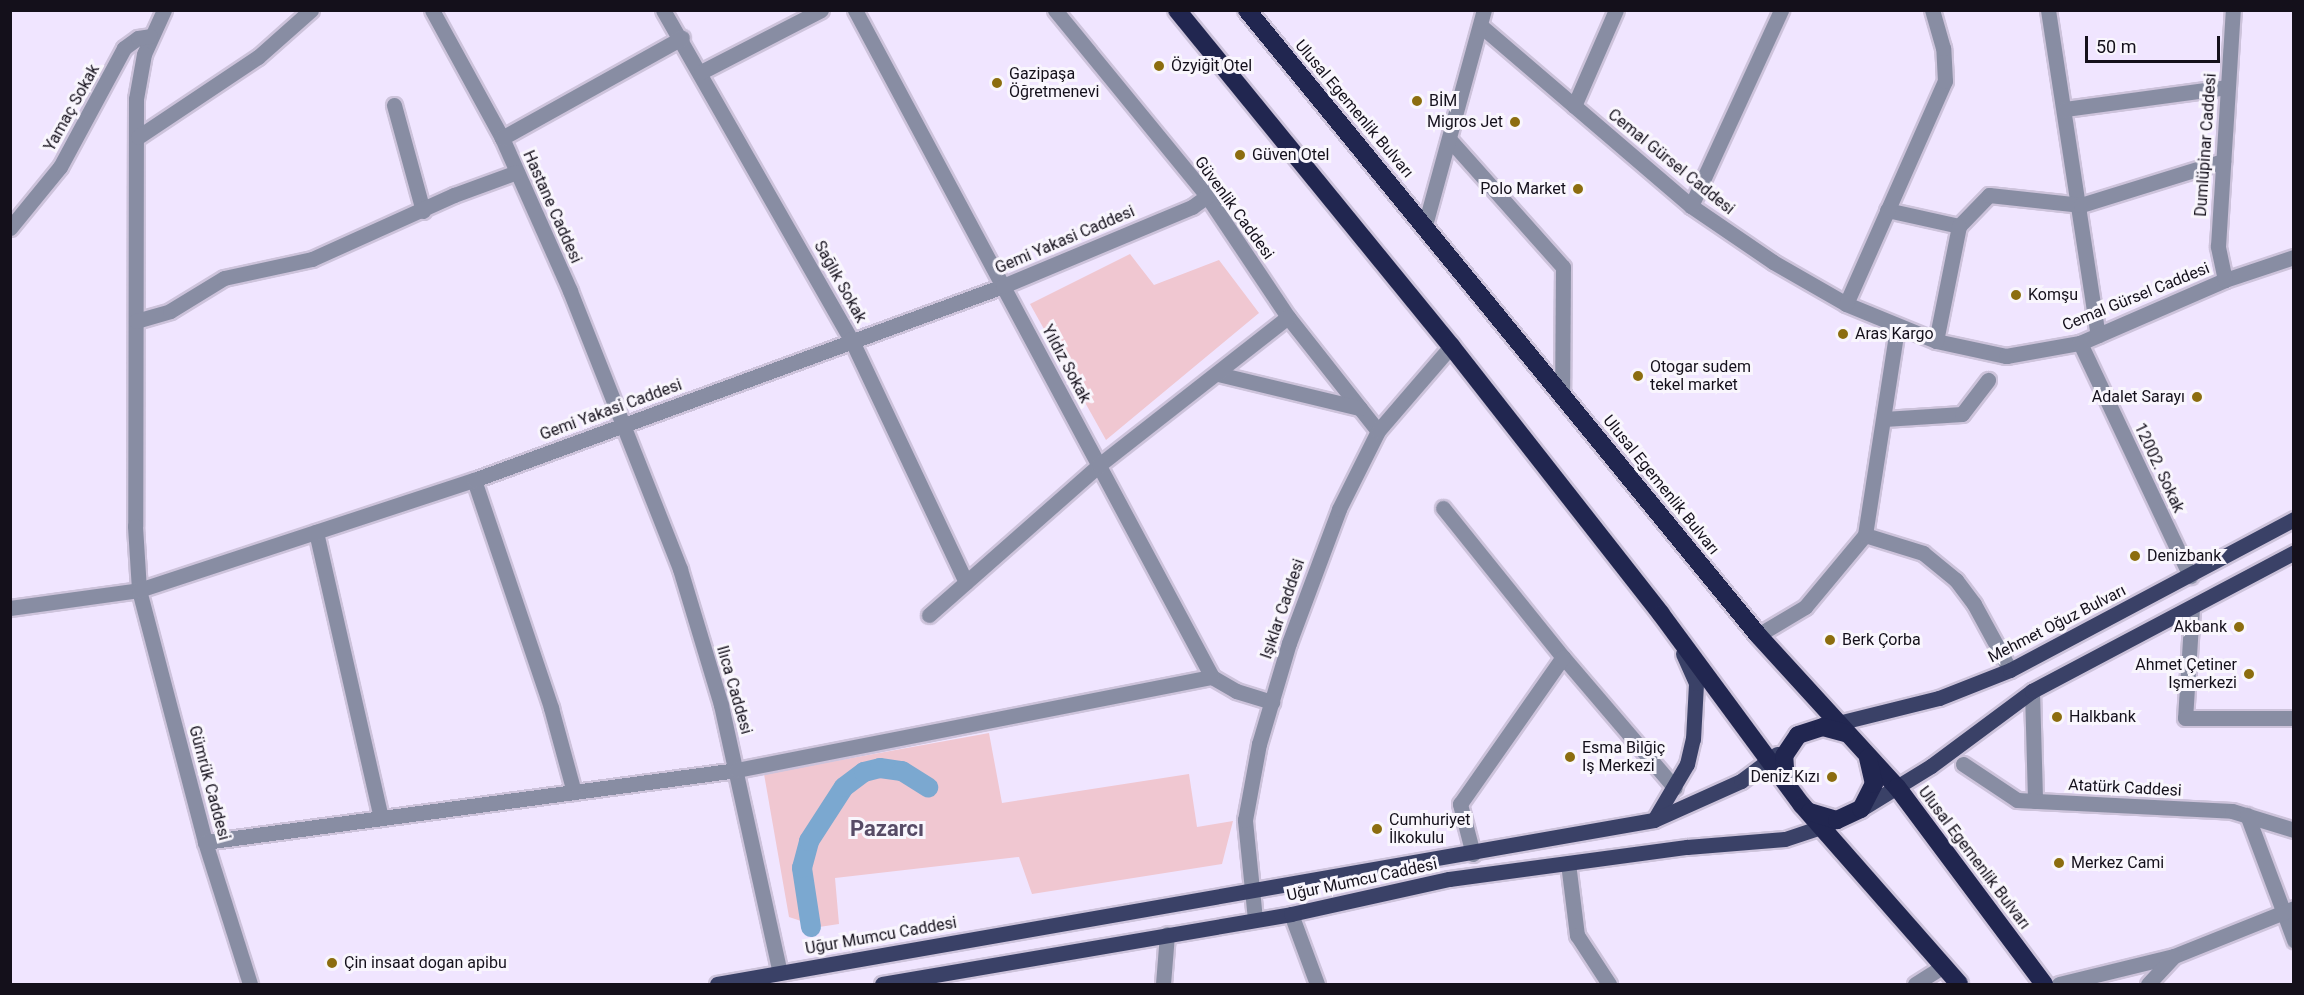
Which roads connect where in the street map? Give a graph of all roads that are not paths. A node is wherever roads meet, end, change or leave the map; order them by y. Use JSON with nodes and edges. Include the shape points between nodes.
{"nodes":[{"id":1,"x":164,"y":10,"type":"edge"},
{"id":2,"x":311,"y":10,"type":"edge"},
{"id":3,"x":432,"y":10,"type":"edge"},
{"id":4,"x":663,"y":10,"type":"edge"},
{"id":5,"x":821,"y":10,"type":"edge"},
{"id":6,"x":855,"y":10,"type":"edge"},
{"id":7,"x":1055,"y":10,"type":"edge"},
{"id":8,"x":1177,"y":10,"type":"edge"},
{"id":9,"x":1247,"y":10,"type":"edge"},
{"id":10,"x":1484,"y":10,"type":"edge"},
{"id":11,"x":1616,"y":10,"type":"edge"},
{"id":12,"x":1781,"y":10,"type":"edge"},
{"id":13,"x":1932,"y":10,"type":"edge"},
{"id":14,"x":2048,"y":10,"type":"edge"},
{"id":15,"x":2233,"y":10,"type":"edge"},
{"id":16,"x":1481,"y":26,"type":"junction"},
{"id":17,"x":150,"y":36,"type":"junction"},
{"id":18,"x":682,"y":38,"type":"junction"},
{"id":19,"x":701,"y":72,"type":"junction"},
{"id":20,"x":2228,"y":87,"type":"junction"},
{"id":21,"x":394,"y":105,"type":"dead end"},
{"id":22,"x":1574,"y":106,"type":"junction"},
{"id":23,"x":2065,"y":109,"type":"junction"},
{"id":24,"x":138,"y":137,"type":"junction"},
{"id":25,"x":502,"y":138,"type":"junction"},
{"id":26,"x":1449,"y":139,"type":"junction"},
{"id":27,"x":2223,"y":161,"type":"junction"},
{"id":28,"x":517,"y":172,"type":"junction"},
{"id":29,"x":1207,"y":196,"type":"junction"},
{"id":30,"x":2081,"y":205,"type":"junction"},
{"id":31,"x":1691,"y":206,"type":"junction"},
{"id":32,"x":1887,"y":210,"type":"junction"},
{"id":33,"x":423,"y":211,"type":"junction"},
{"id":34,"x":1425,"y":225,"type":"junction"},
{"id":35,"x":1959,"y":226,"type":"junction"},
{"id":36,"x":10,"y":228,"type":"edge"},
{"id":37,"x":2294,"y":257,"type":"edge"},
{"id":38,"x":2225,"y":280,"type":"junction"},
{"id":39,"x":1003,"y":286,"type":"junction"},
{"id":40,"x":1846,"y":304,"type":"junction"},
{"id":41,"x":1288,"y":317,"type":"junction"},
{"id":42,"x":136,"y":321,"type":"junction"},
{"id":43,"x":1897,"y":328,"type":"junction"},
{"id":44,"x":2098,"y":334,"type":"junction"},
{"id":45,"x":851,"y":339,"type":"junction"},
{"id":46,"x":1936,"y":341,"type":"junction"},
{"id":47,"x":2080,"y":343,"type":"junction"},
{"id":48,"x":1451,"y":346,"type":"junction"},
{"id":49,"x":1218,"y":374,"type":"junction"},
{"id":50,"x":1988,"y":380,"type":"dead end"},
{"id":51,"x":1563,"y":396,"type":"junction"},
{"id":52,"x":1360,"y":408,"type":"junction"},
{"id":53,"x":1884,"y":419,"type":"junction"},
{"id":54,"x":625,"y":425,"type":"junction"},
{"id":55,"x":1378,"y":431,"type":"junction"},
{"id":56,"x":1100,"y":465,"type":"junction"},
{"id":57,"x":474,"y":480,"type":"junction"},
{"id":58,"x":1443,"y":508,"type":"dead end"},
{"id":59,"x":2294,"y":519,"type":"edge"},
{"id":60,"x":316,"y":532,"type":"junction"},
{"id":61,"x":1864,"y":535,"type":"junction"},
{"id":62,"x":2294,"y":552,"type":"edge"},
{"id":63,"x":2190,"y":576,"type":"junction"},
{"id":64,"x":966,"y":582,"type":"junction"},
{"id":65,"x":139,"y":590,"type":"junction"},
{"id":66,"x":10,"y":608,"type":"edge"},
{"id":67,"x":2192,"y":608,"type":"junction"},
{"id":68,"x":1661,"y":614,"type":"junction"},
{"id":69,"x":929,"y":615,"type":"dead end"},
{"id":70,"x":1758,"y":635,"type":"junction"},
{"id":71,"x":1563,"y":657,"type":"junction"},
{"id":72,"x":2010,"y":670,"type":"junction"},
{"id":73,"x":1212,"y":677,"type":"junction"},
{"id":74,"x":2032,"y":691,"type":"junction"},
{"id":75,"x":1272,"y":702,"type":"junction"},
{"id":76,"x":2294,"y":718,"type":"edge"},
{"id":77,"x":1836,"y":728,"type":"junction"},
{"id":78,"x":1790,"y":745,"type":"junction"},
{"id":79,"x":1868,"y":758,"type":"junction"},
{"id":80,"x":1768,"y":761,"type":"junction"},
{"id":81,"x":1963,"y":764,"type":"dead end"},
{"id":82,"x":737,"y":770,"type":"junction"},
{"id":83,"x":1786,"y":782,"type":"junction"},
{"id":84,"x":1897,"y":787,"type":"junction"},
{"id":85,"x":1675,"y":788,"type":"junction"},
{"id":86,"x":574,"y":792,"type":"junction"},
{"id":87,"x":2035,"y":801,"type":"junction"},
{"id":88,"x":1802,"y":805,"type":"junction"},
{"id":89,"x":1856,"y":812,"type":"junction"},
{"id":90,"x":2247,"y":815,"type":"junction"},
{"id":91,"x":381,"y":818,"type":"junction"},
{"id":92,"x":1654,"y":820,"type":"junction"},
{"id":93,"x":1821,"y":827,"type":"junction"},
{"id":94,"x":2294,"y":830,"type":"edge"},
{"id":95,"x":205,"y":842,"type":"junction"},
{"id":96,"x":1473,"y":854,"type":"junction"},
{"id":97,"x":1568,"y":863,"type":"junction"},
{"id":98,"x":1251,"y":891,"type":"junction"},
{"id":99,"x":2288,"y":910,"type":"edge"},
{"id":100,"x":1291,"y":914,"type":"junction"},
{"id":101,"x":1255,"y":919,"type":"junction"},
{"id":102,"x":1167,"y":934,"type":"junction"},
{"id":103,"x":2294,"y":940,"type":"edge"},
{"id":104,"x":2174,"y":956,"type":"junction"},
{"id":105,"x":1944,"y":966,"type":"junction"},
{"id":106,"x":780,"y":973,"type":"junction"},
{"id":107,"x":1922,"y":983,"type":"edge"},
{"id":108,"x":250,"y":984,"type":"edge"},
{"id":109,"x":717,"y":984,"type":"edge"},
{"id":110,"x":882,"y":984,"type":"edge"},
{"id":111,"x":1163,"y":984,"type":"edge"},
{"id":112,"x":1317,"y":984,"type":"edge"},
{"id":113,"x":1609,"y":984,"type":"edge"},
{"id":114,"x":1959,"y":984,"type":"edge"},
{"id":115,"x":2044,"y":984,"type":"edge"},
{"id":116,"x":2059,"y":984,"type":"edge"},
{"id":117,"x":2148,"y":984,"type":"edge"}],
"edges":[{"from":1,"to":17,"type":"street"},
{"from":2,"to":24,"type":"street","via":[[258,57]]},
{"from":3,"to":25,"type":"street","name":"Hastane Caddesi"},
{"from":4,"to":18,"type":"street","name":"Sağlık Sokak"},
{"from":5,"to":19,"type":"street"},
{"from":6,"to":39,"type":"street","name":"Yıldız Sokak"},
{"from":7,"to":29,"type":"street","name":"Güvenlik Caddesi"},
{"from":8,"to":48,"type":"highway"},
{"from":9,"to":34,"type":"highway","name":"Ulusal Egemenlik Bulvarı"},
{"from":10,"to":16,"type":"street"},
{"from":11,"to":22,"type":"street"},
{"from":12,"to":31,"type":"street"},
{"from":13,"to":32,"type":"street","via":[[1943,48],[1945,81]]},
{"from":14,"to":23,"type":"street"},
{"from":15,"to":20,"type":"street","name":"Dumlüpinar Caddesi"},
{"from":16,"to":22,"type":"street","name":"Cemal Gürsel Caddesi"},
{"from":16,"to":26,"type":"street"},
{"from":17,"to":24,"type":"street","name":"Gümrük Caddesi","via":[[139,75]]},
{"from":17,"to":36,"type":"street","name":"Yamaç Sokak","via":[[138,38],[124,48],[60,167]]},
{"from":18,"to":19,"type":"street","name":"Sağlık Sokak"},
{"from":18,"to":25,"type":"street"},
{"from":19,"to":45,"type":"street","name":"Sağlık Sokak"},
{"from":20,"to":23,"type":"street"},
{"from":20,"to":27,"type":"street","name":"Dumlüpinar Caddesi"},
{"from":21,"to":33,"type":"street"},
{"from":22,"to":31,"type":"street","name":"Cemal Gürsel Caddesi"},
{"from":23,"to":30,"type":"street"},
{"from":24,"to":42,"type":"street","name":"Gümrük Caddesi"},
{"from":25,"to":28,"type":"street","name":"Hastane Caddesi"},
{"from":26,"to":34,"type":"street"},
{"from":26,"to":51,"type":"street","via":[[1563,267]]},
{"from":27,"to":30,"type":"street"},
{"from":27,"to":38,"type":"street","name":"Dumlüpinar Caddesi","via":[[2218,246]]},
{"from":28,"to":33,"type":"street"},
{"from":28,"to":54,"type":"street","name":"Hastane Caddesi"},
{"from":29,"to":39,"type":"street","name":"Gemi Yakasi Caddesi","via":[[1192,207]]},
{"from":29,"to":41,"type":"street","name":"Güvenlik Caddesi"},
{"from":30,"to":35,"type":"street","via":[[1989,195]]},
{"from":30,"to":44,"type":"street"},
{"from":31,"to":40,"type":"street","name":"Cemal Gürsel Caddesi","via":[[1773,262]]},
{"from":32,"to":35,"type":"street"},
{"from":32,"to":40,"type":"street"},
{"from":33,"to":42,"type":"street","via":[[312,260],[224,278],[170,311]]},
{"from":34,"to":51,"type":"highway","name":"Ulusal Egemenlik Bulvarı"},
{"from":35,"to":46,"type":"street"},
{"from":37,"to":38,"type":"street","name":"Cemal Gürsel Caddesi"},
{"from":38,"to":44,"type":"street","name":"Cemal Gürsel Caddesi"},
{"from":39,"to":45,"type":"street","name":"Gemi Yakasi Caddesi"},
{"from":39,"to":56,"type":"street","name":"Yıldız Sokak"},
{"from":40,"to":43,"type":"street","name":"Cemal Gürsel Caddesi"},
{"from":41,"to":49,"type":"street"},
{"from":41,"to":52,"type":"street","name":"Güvenlik Caddesi"},
{"from":42,"to":65,"type":"street","name":"Gümrük Caddesi","via":[[135,526]]},
{"from":43,"to":46,"type":"street","name":"Cemal Gürsel Caddesi"},
{"from":43,"to":53,"type":"street"},
{"from":44,"to":47,"type":"street","name":"Cemal Gürsel Caddesi"},
{"from":45,"to":54,"type":"street","name":"Gemi Yakasi Caddesi"},
{"from":45,"to":64,"type":"street","name":"Sağlık Sokak"},
{"from":46,"to":47,"type":"street","name":"Cemal Gürsel Caddesi","via":[[2006,356]]},
{"from":47,"to":63,"type":"street","name":"12002. Sokak"},
{"from":48,"to":55,"type":"street","name":"Işıklar Caddesi"},
{"from":48,"to":68,"type":"highway"},
{"from":49,"to":52,"type":"street"},
{"from":49,"to":56,"type":"street"},
{"from":50,"to":53,"type":"street","via":[[1962,414]]},
{"from":51,"to":70,"type":"highway","name":"Ulusal Egemenlik Bulvarı"},
{"from":52,"to":55,"type":"street","name":"Güvenlik Caddesi"},
{"from":53,"to":61,"type":"street"},
{"from":54,"to":57,"type":"street","name":"Gemi Yakasi Caddesi"},
{"from":54,"to":82,"type":"street","name":"Ilıca Caddesi","via":[[680,569]]},
{"from":55,"to":75,"type":"street","name":"Işıklar Caddesi","via":[[1339,509],[1289,643]]},
{"from":56,"to":64,"type":"street"},
{"from":56,"to":73,"type":"street","name":"Yıldız Sokak"},
{"from":57,"to":60,"type":"street","name":"Gemi Yakasi Caddesi"},
{"from":57,"to":86,"type":"street","via":[[551,708]]},
{"from":58,"to":71,"type":"street"},
{"from":59,"to":63,"type":"main road","name":"Mehmet Oğuz Bulvarı"},
{"from":60,"to":65,"type":"street","name":"Gemi Yakasi Caddesi"},
{"from":60,"to":91,"type":"street"},
{"from":61,"to":70,"type":"street","via":[[1805,607]]},
{"from":61,"to":72,"type":"street","via":[[1923,553],[1956,580]]},
{"from":62,"to":67,"type":"main road"},
{"from":63,"to":72,"type":"main road","name":"Mehmet Oğuz Bulvarı"},
{"from":64,"to":69,"type":"street"},
{"from":65,"to":66,"type":"street","name":"Gemi Yakasi Caddesi"},
{"from":65,"to":95,"type":"street","name":"Gümrük Caddesi"},
{"from":67,"to":74,"type":"main road"},
{"from":67,"to":76,"type":"street","via":[[2186,718]]},
{"from":68,"to":80,"type":"highway"},
{"from":68,"to":85,"type":"main road","via":[[1696,682],[1693,739]]},
{"from":70,"to":77,"type":"highway","name":"Ulusal Egemenlik Bulvarı"},
{"from":71,"to":85,"type":"street"},
{"from":71,"to":96,"type":"street","via":[[1460,804]]},
{"from":72,"to":77,"type":"main road","name":"Mehmet Oğuz Bulvarı","via":[[1939,698]]},
{"from":73,"to":75,"type":"street","via":[[1236,692]]},
{"from":73,"to":82,"type":"street"},
{"from":74,"to":84,"type":"main road"},
{"from":74,"to":87,"type":"street"},
{"from":75,"to":98,"type":"street","name":"Işıklar Caddesi","via":[[1259,744],[1245,820]]},
{"from":77,"to":78,"type":"highway","via":[[1810,729]]},
{"from":77,"to":79,"type":"highway","name":"Ulusal Egemenlik Bulvarı"},
{"from":78,"to":80,"type":"main road","name":"Uğur Mumcu Caddesi"},
{"from":78,"to":83,"type":"highway","via":[[1784,756]]},
{"from":79,"to":84,"type":"highway","name":"Ulusal Egemenlik Bulvarı"},
{"from":79,"to":89,"type":"highway","via":[[1874,784]]},
{"from":80,"to":83,"type":"highway"},
{"from":80,"to":92,"type":"main road","name":"Uğur Mumcu Caddesi","via":[[1741,782]]},
{"from":81,"to":87,"type":"street","name":"Atatürk Caddesi","via":[[2017,800]]},
{"from":82,"to":86,"type":"street"},
{"from":82,"to":106,"type":"street","name":"Ilıca Caddesi"},
{"from":83,"to":88,"type":"highway"},
{"from":84,"to":89,"type":"main road"},
{"from":84,"to":115,"type":"highway","name":"Ulusal Egemenlik Bulvarı"},
{"from":85,"to":92,"type":"main road"},
{"from":86,"to":91,"type":"street"},
{"from":87,"to":90,"type":"street","name":"Atatürk Caddesi","via":[[2232,811]]},
{"from":88,"to":89,"type":"highway","via":[[1824,818]]},
{"from":88,"to":93,"type":"highway"},
{"from":89,"to":93,"type":"main road","name":"Uğur Mumcu Caddesi"},
{"from":90,"to":94,"type":"street","name":"Atatürk Caddesi"},
{"from":90,"to":99,"type":"street"},
{"from":91,"to":95,"type":"street"},
{"from":92,"to":96,"type":"main road","name":"Uğur Mumcu Caddesi"},
{"from":93,"to":97,"type":"main road","name":"Uğur Mumcu Caddesi","via":[[1785,839]]},
{"from":93,"to":105,"type":"highway"},
{"from":95,"to":108,"type":"street","name":"Gümrük Caddesi"},
{"from":96,"to":98,"type":"main road","name":"Uğur Mumcu Caddesi"},
{"from":97,"to":100,"type":"main road","name":"Uğur Mumcu Caddesi","via":[[1449,879]]},
{"from":97,"to":113,"type":"street","via":[[1577,936]]},
{"from":98,"to":101,"type":"street","name":"Işıklar Caddesi"},
{"from":98,"to":106,"type":"main road","name":"Uğur Mumcu Caddesi"},
{"from":99,"to":103,"type":"street"},
{"from":99,"to":104,"type":"street"},
{"from":100,"to":101,"type":"main road","name":"Uğur Mumcu Caddesi"},
{"from":100,"to":112,"type":"street"},
{"from":101,"to":102,"type":"main road","name":"Uğur Mumcu Caddesi"},
{"from":102,"to":110,"type":"main road","name":"Uğur Mumcu Caddesi"},
{"from":102,"to":111,"type":"street"},
{"from":104,"to":116,"type":"street"},
{"from":104,"to":117,"type":"street"},
{"from":105,"to":107,"type":"street"},
{"from":105,"to":114,"type":"highway"},
{"from":106,"to":109,"type":"main road","name":"Uğur Mumcu Caddesi"}]}
